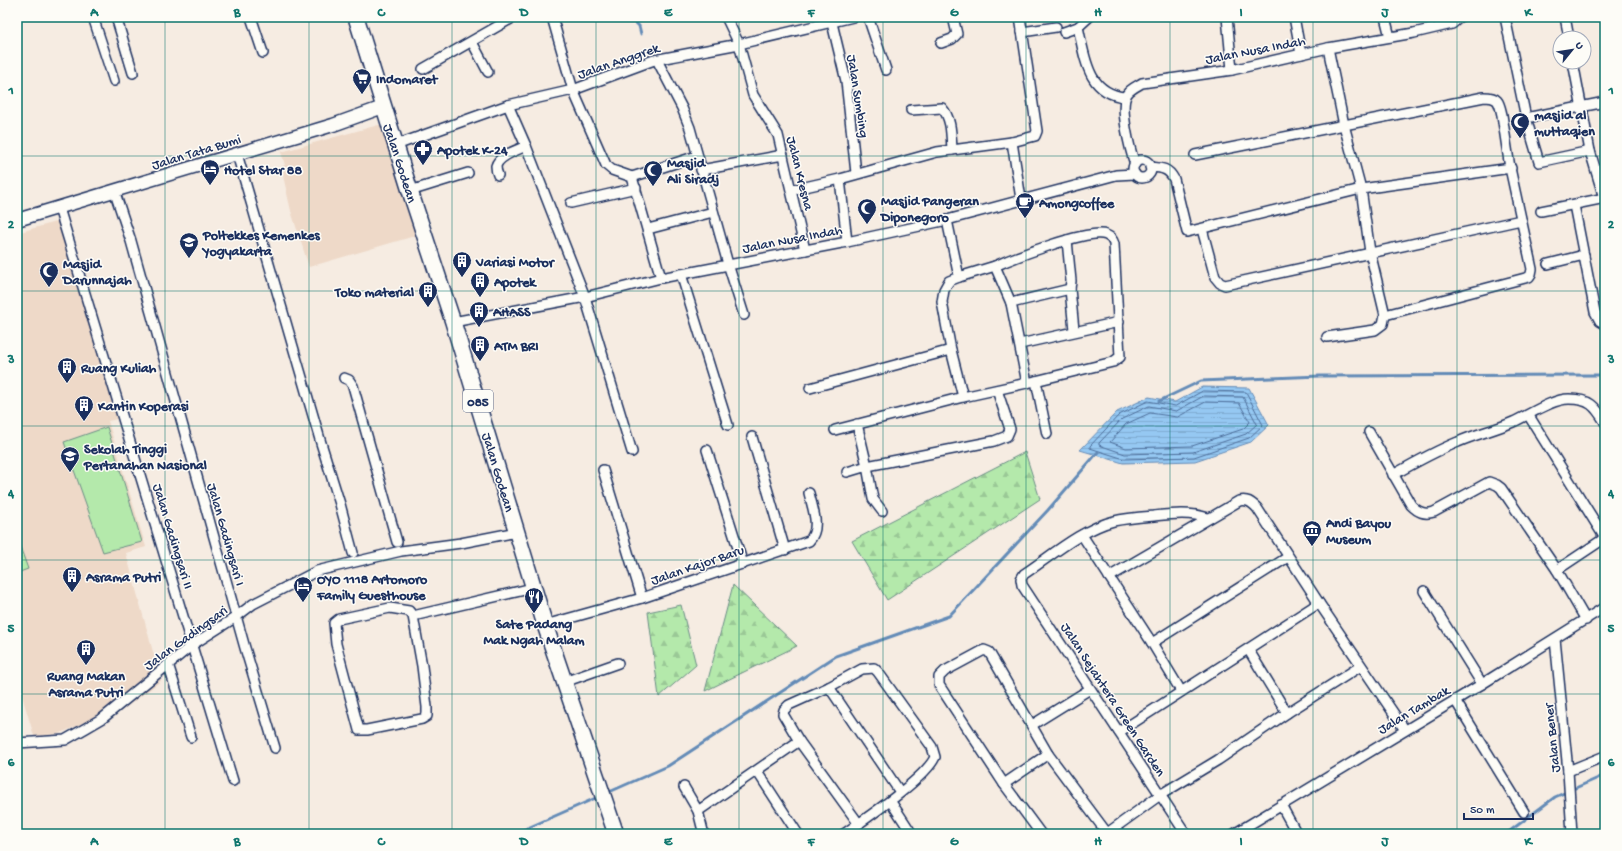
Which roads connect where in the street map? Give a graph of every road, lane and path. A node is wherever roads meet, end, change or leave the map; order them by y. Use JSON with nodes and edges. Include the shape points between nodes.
{"nodes":[{"id":1,"x":93,"y":17,"type":"edge"},
{"id":2,"x":116,"y":17,"type":"edge"},
{"id":3,"x":251,"y":17,"type":"edge"},
{"id":4,"x":356,"y":17,"type":"edge"},
{"id":5,"x":514,"y":17,"type":"edge"},
{"id":6,"x":552,"y":17,"type":"edge"},
{"id":7,"x":726,"y":17,"type":"edge"},
{"id":8,"x":853,"y":17,"type":"edge"},
{"id":9,"x":868,"y":17,"type":"edge"},
{"id":10,"x":953,"y":17,"type":"edge"},
{"id":11,"x":1020,"y":17,"type":"edge"},
{"id":12,"x":1089,"y":17,"type":"edge"},
{"id":13,"x":1227,"y":17,"type":"edge"},
{"id":14,"x":1294,"y":17,"type":"edge"},
{"id":15,"x":1385,"y":17,"type":"edge"},
{"id":16,"x":1460,"y":17,"type":"edge"},
{"id":17,"x":1505,"y":17,"type":"edge"},
{"id":18,"x":1565,"y":17,"type":"edge"},
{"id":19,"x":832,"y":23,"type":"junction"},
{"id":20,"x":1078,"y":27,"type":"junction"},
{"id":21,"x":1567,"y":30,"type":"edge"},
{"id":22,"x":1022,"y":32,"type":"junction"},
{"id":23,"x":1390,"y":37,"type":"junction"},
{"id":24,"x":472,"y":42,"type":"junction"},
{"id":25,"x":941,"y":43,"type":"dead end"},
{"id":26,"x":739,"y":44,"type":"junction"},
{"id":27,"x":1328,"y":48,"type":"junction"},
{"id":28,"x":263,"y":53,"type":"dead end"},
{"id":29,"x":1301,"y":54,"type":"junction"},
{"id":30,"x":654,"y":61,"type":"junction"},
{"id":31,"x":423,"y":69,"type":"dead end"},
{"id":32,"x":886,"y":70,"type":"dead end"},
{"id":33,"x":1232,"y":70,"type":"junction"},
{"id":34,"x":1575,"y":70,"type":"edge"},
{"id":35,"x":488,"y":72,"type":"dead end"},
{"id":36,"x":133,"y":73,"type":"dead end"},
{"id":37,"x":114,"y":81,"type":"dead end"},
{"id":38,"x":573,"y":90,"type":"junction"},
{"id":39,"x":1126,"y":97,"type":"junction"},
{"id":40,"x":1605,"y":102,"type":"edge"},
{"id":41,"x":508,"y":105,"type":"junction"},
{"id":42,"x":383,"y":107,"type":"junction"},
{"id":43,"x":1582,"y":107,"type":"junction"},
{"id":44,"x":911,"y":110,"type":"dead end"},
{"id":45,"x":1526,"y":118,"type":"junction"},
{"id":46,"x":1344,"y":125,"type":"junction"},
{"id":47,"x":1012,"y":142,"type":"junction"},
{"id":48,"x":396,"y":145,"type":"junction"},
{"id":49,"x":526,"y":146,"type":"junction"},
{"id":50,"x":952,"y":150,"type":"junction"},
{"id":51,"x":1590,"y":151,"type":"junction"},
{"id":52,"x":237,"y":154,"type":"junction"},
{"id":53,"x":783,"y":155,"type":"junction"},
{"id":54,"x":1195,"y":155,"type":"dead end"},
{"id":55,"x":697,"y":156,"type":"junction"},
{"id":56,"x":1135,"y":164,"type":"junction"},
{"id":57,"x":1150,"y":167,"type":"junction"},
{"id":58,"x":1510,"y":168,"type":"junction"},
{"id":59,"x":701,"y":170,"type":"junction"},
{"id":60,"x":468,"y":173,"type":"dead end"},
{"id":61,"x":856,"y":173,"type":"junction"},
{"id":62,"x":1135,"y":174,"type":"junction"},
{"id":63,"x":498,"y":176,"type":"dead end"},
{"id":64,"x":632,"y":177,"type":"junction"},
{"id":65,"x":840,"y":179,"type":"junction"},
{"id":66,"x":636,"y":188,"type":"junction"},
{"id":67,"x":1361,"y":189,"type":"junction"},
{"id":68,"x":114,"y":190,"type":"junction"},
{"id":69,"x":792,"y":190,"type":"junction"},
{"id":70,"x":410,"y":191,"type":"junction"},
{"id":71,"x":1604,"y":198,"type":"edge"},
{"id":72,"x":1021,"y":200,"type":"junction"},
{"id":73,"x":571,"y":203,"type":"dead end"},
{"id":74,"x":1574,"y":205,"type":"junction"},
{"id":75,"x":60,"y":208,"type":"junction"},
{"id":76,"x":1541,"y":211,"type":"dead end"},
{"id":77,"x":713,"y":212,"type":"junction"},
{"id":78,"x":17,"y":220,"type":"edge"},
{"id":79,"x":947,"y":220,"type":"junction"},
{"id":80,"x":1521,"y":220,"type":"junction"},
{"id":81,"x":648,"y":229,"type":"junction"},
{"id":82,"x":1202,"y":229,"type":"junction"},
{"id":83,"x":1067,"y":240,"type":"junction"},
{"id":84,"x":847,"y":242,"type":"junction"},
{"id":85,"x":805,"y":250,"type":"junction"},
{"id":86,"x":1370,"y":252,"type":"junction"},
{"id":87,"x":1584,"y":255,"type":"junction"},
{"id":88,"x":728,"y":264,"type":"junction"},
{"id":89,"x":1548,"y":264,"type":"dead end"},
{"id":90,"x":995,"y":266,"type":"junction"},
{"id":91,"x":682,"y":274,"type":"junction"},
{"id":92,"x":958,"y":277,"type":"junction"},
{"id":93,"x":661,"y":278,"type":"junction"},
{"id":94,"x":1070,"y":289,"type":"junction"},
{"id":95,"x":585,"y":297,"type":"junction"},
{"id":96,"x":1011,"y":303,"type":"junction"},
{"id":97,"x":744,"y":315,"type":"dead end"},
{"id":98,"x":1385,"y":315,"type":"junction"},
{"id":99,"x":454,"y":322,"type":"junction"},
{"id":100,"x":1119,"y":322,"type":"junction"},
{"id":101,"x":1605,"y":324,"type":"edge"},
{"id":102,"x":1074,"y":330,"type":"junction"},
{"id":103,"x":1327,"y":337,"type":"dead end"},
{"id":104,"x":1020,"y":344,"type":"junction"},
{"id":105,"x":951,"y":350,"type":"junction"},
{"id":106,"x":344,"y":378,"type":"dead end"},
{"id":107,"x":1032,"y":382,"type":"junction"},
{"id":108,"x":810,"y":388,"type":"dead end"},
{"id":109,"x":998,"y":390,"type":"junction"},
{"id":110,"x":963,"y":397,"type":"junction"},
{"id":111,"x":1529,"y":416,"type":"junction"},
{"id":112,"x":1605,"y":422,"type":"edge"},
{"id":113,"x":857,"y":424,"type":"junction"},
{"id":114,"x":728,"y":426,"type":"dead end"},
{"id":115,"x":835,"y":430,"type":"dead end"},
{"id":116,"x":1369,"y":432,"type":"dead end"},
{"id":117,"x":1047,"y":434,"type":"dead end"},
{"id":118,"x":752,"y":437,"type":"dead end"},
{"id":119,"x":707,"y":450,"type":"dead end"},
{"id":120,"x":632,"y":452,"type":"dead end"},
{"id":121,"x":867,"y":466,"type":"junction"},
{"id":122,"x":603,"y":470,"type":"dead end"},
{"id":123,"x":847,"y":472,"type":"dead end"},
{"id":124,"x":1393,"y":475,"type":"junction"},
{"id":125,"x":809,"y":493,"type":"dead end"},
{"id":126,"x":882,"y":511,"type":"dead end"},
{"id":127,"x":1208,"y":518,"type":"junction"},
{"id":128,"x":517,"y":532,"type":"junction"},
{"id":129,"x":1082,"y":535,"type":"junction"},
{"id":130,"x":1605,"y":538,"type":"edge"},
{"id":131,"x":397,"y":542,"type":"dead end"},
{"id":132,"x":785,"y":550,"type":"junction"},
{"id":133,"x":353,"y":553,"type":"dead end"},
{"id":134,"x":1288,"y":557,"type":"junction"},
{"id":135,"x":743,"y":564,"type":"junction"},
{"id":136,"x":1557,"y":570,"type":"junction"},
{"id":137,"x":1109,"y":577,"type":"junction"},
{"id":138,"x":533,"y":588,"type":"junction"},
{"id":139,"x":1424,"y":591,"type":"dead end"},
{"id":140,"x":642,"y":598,"type":"junction"},
{"id":141,"x":1319,"y":603,"type":"junction"},
{"id":142,"x":1605,"y":607,"type":"edge"},
{"id":143,"x":413,"y":616,"type":"junction"},
{"id":144,"x":236,"y":617,"type":"junction"},
{"id":145,"x":1586,"y":620,"type":"junction"},
{"id":146,"x":545,"y":625,"type":"junction"},
{"id":147,"x":1555,"y":639,"type":"junction"},
{"id":148,"x":1152,"y":643,"type":"junction"},
{"id":149,"x":192,"y":645,"type":"junction"},
{"id":150,"x":1248,"y":649,"type":"junction"},
{"id":151,"x":618,"y":663,"type":"dead end"},
{"id":152,"x":168,"y":664,"type":"junction"},
{"id":153,"x":1361,"y":666,"type":"junction"},
{"id":154,"x":564,"y":682,"type":"junction"},
{"id":155,"x":1482,"y":684,"type":"junction"},
{"id":156,"x":829,"y":687,"type":"junction"},
{"id":157,"x":1090,"y":689,"type":"junction"},
{"id":158,"x":1181,"y":691,"type":"junction"},
{"id":159,"x":1455,"y":700,"type":"junction"},
{"id":160,"x":1286,"y":713,"type":"junction"},
{"id":161,"x":1032,"y":725,"type":"junction"},
{"id":162,"x":1405,"y":730,"type":"junction"},
{"id":163,"x":1119,"y":732,"type":"junction"},
{"id":164,"x":191,"y":737,"type":"dead end"},
{"id":165,"x":799,"y":741,"type":"junction"},
{"id":166,"x":17,"y":743,"type":"edge"},
{"id":167,"x":275,"y":748,"type":"dead end"},
{"id":168,"x":1048,"y":754,"type":"junction"},
{"id":169,"x":1605,"y":756,"type":"edge"},
{"id":170,"x":757,"y":771,"type":"junction"},
{"id":171,"x":1568,"y":771,"type":"junction"},
{"id":172,"x":233,"y":781,"type":"dead end"},
{"id":173,"x":1004,"y":784,"type":"junction"},
{"id":174,"x":684,"y":787,"type":"dead end"},
{"id":175,"x":900,"y":792,"type":"junction"},
{"id":176,"x":1160,"y":795,"type":"junction"},
{"id":177,"x":893,"y":805,"type":"dead end"},
{"id":178,"x":1281,"y":805,"type":"junction"},
{"id":179,"x":698,"y":812,"type":"junction"},
{"id":180,"x":1524,"y":812,"type":"dead end"},
{"id":181,"x":859,"y":824,"type":"junction"},
{"id":182,"x":705,"y":833,"type":"edge"},
{"id":183,"x":1237,"y":833,"type":"edge"},
{"id":184,"x":616,"y":834,"type":"edge"},
{"id":185,"x":798,"y":834,"type":"edge"},
{"id":186,"x":844,"y":834,"type":"edge"},
{"id":187,"x":912,"y":834,"type":"edge"},
{"id":188,"x":1041,"y":834,"type":"edge"},
{"id":189,"x":1107,"y":834,"type":"edge"},
{"id":190,"x":1186,"y":834,"type":"edge"},
{"id":191,"x":1297,"y":834,"type":"edge"},
{"id":192,"x":1572,"y":834,"type":"edge"}],
"edges":[{"from":1,"to":37,"type":"street"},
{"from":2,"to":36,"type":"street"},
{"from":3,"to":28,"type":"street"},
{"from":4,"to":42,"type":"main road","name":"Jalan Godean","number":"085"},
{"from":5,"to":24,"type":"street"},
{"from":6,"to":38,"type":"street"},
{"from":7,"to":26,"type":"street","name":"Jalan Kresna"},
{"from":8,"to":19,"type":"street","name":"Jalan Anggrek"},
{"from":9,"to":32,"type":"street"},
{"from":10,"to":25,"type":"street","via":[[957,34]]},
{"from":11,"to":22,"type":"street"},
{"from":12,"to":20,"type":"street"},
{"from":13,"to":33,"type":"street"},
{"from":14,"to":29,"type":"street"},
{"from":15,"to":23,"type":"street"},
{"from":16,"to":23,"type":"street","name":"Jalan Nusa Indah","via":[[1452,24]]},
{"from":17,"to":45,"type":"street"},
{"from":18,"to":21,"type":"street"},
{"from":19,"to":26,"type":"street","name":"Jalan Anggrek"},
{"from":19,"to":61,"type":"street","name":"Jalan Sumbing","via":[[846,82]]},
{"from":20,"to":22,"type":"street"},
{"from":20,"to":39,"type":"street","via":[[1092,78],[1104,89]]},
{"from":22,"to":47,"type":"street","via":[[1037,133],[1031,138]]},
{"from":23,"to":27,"type":"street","name":"Jalan Nusa Indah"},
{"from":24,"to":31,"type":"street"},
{"from":24,"to":35,"type":"street"},
{"from":26,"to":30,"type":"street","name":"Jalan Anggrek"},
{"from":26,"to":53,"type":"street","name":"Jalan Kresna","via":[[753,95],[774,127]]},
{"from":27,"to":29,"type":"street","name":"Jalan Nusa Indah"},
{"from":27,"to":46,"type":"street"},
{"from":29,"to":33,"type":"street","name":"Jalan Nusa Indah"},
{"from":30,"to":38,"type":"street","name":"Jalan Anggrek"},
{"from":30,"to":55,"type":"street","via":[[690,128]]},
{"from":33,"to":39,"type":"street","name":"Jalan Nusa Indah","via":[[1142,83],[1129,91]]},
{"from":34,"to":43,"type":"street"},
{"from":38,"to":41,"type":"street","name":"Jalan Anggrek"},
{"from":38,"to":64,"type":"street","via":[[606,165],[612,170]]},
{"from":39,"to":56,"type":"street","via":[[1124,103],[1127,137]]},
{"from":40,"to":43,"type":"street"},
{"from":41,"to":48,"type":"street","name":"Jalan Anggrek"},
{"from":41,"to":49,"type":"street"},
{"from":42,"to":48,"type":"main road","name":"Jalan Godean","number":"085"},
{"from":42,"to":52,"type":"street","name":"Jalan Tata Bumi"},
{"from":43,"to":45,"type":"street"},
{"from":43,"to":51,"type":"street"},
{"from":44,"to":50,"type":"street","via":[[942,108],[950,122]]},
{"from":45,"to":51,"type":"street","via":[[1539,162]]},
{"from":46,"to":54,"type":"street"},
{"from":46,"to":58,"type":"street","via":[[1490,97],[1499,102]]},
{"from":46,"to":67,"type":"street"},
{"from":47,"to":50,"type":"street"},
{"from":47,"to":72,"type":"street"},
{"from":48,"to":70,"type":"main road","name":"Jalan Godean","number":"085"},
{"from":49,"to":63,"type":"street","via":[[498,162]]},
{"from":49,"to":95,"type":"street"},
{"from":50,"to":61,"type":"street"},
{"from":51,"to":71,"type":"street"},
{"from":52,"to":68,"type":"street","name":"Jalan Tata Bumi"},
{"from":52,"to":133,"type":"street"},
{"from":53,"to":59,"type":"street"},
{"from":53,"to":69,"type":"street","name":"Jalan Kresna"},
{"from":55,"to":59,"type":"street"},
{"from":55,"to":64,"type":"street"},
{"from":56,"to":57,"type":"street","via":[[1144,161]]},
{"from":56,"to":62,"type":"street"},
{"from":57,"to":62,"type":"street","via":[[1149,174],[1144,178]]},
{"from":57,"to":82,"type":"street","via":[[1166,169],[1174,179],[1187,232]]},
{"from":58,"to":67,"type":"street"},
{"from":58,"to":80,"type":"street"},
{"from":59,"to":77,"type":"street"},
{"from":60,"to":70,"type":"street"},
{"from":61,"to":65,"type":"street"},
{"from":62,"to":72,"type":"street","name":"Jalan Nusa Indah","via":[[1116,176]]},
{"from":64,"to":66,"type":"street"},
{"from":65,"to":69,"type":"street"},
{"from":65,"to":84,"type":"street"},
{"from":66,"to":73,"type":"street"},
{"from":66,"to":81,"type":"street"},
{"from":67,"to":82,"type":"street"},
{"from":67,"to":86,"type":"street"},
{"from":68,"to":75,"type":"street","name":"Jalan Tata Bumi"},
{"from":68,"to":144,"type":"street","name":"Jalan Gadingsari I","via":[[133,249]]},
{"from":69,"to":85,"type":"street","name":"Jalan Kresna"},
{"from":70,"to":99,"type":"main road","name":"Jalan Godean","number":"085"},
{"from":71,"to":74,"type":"street"},
{"from":72,"to":79,"type":"street","name":"Jalan Nusa Indah"},
{"from":74,"to":76,"type":"street"},
{"from":74,"to":87,"type":"street"},
{"from":75,"to":78,"type":"street","name":"Jalan Tata Bumi"},
{"from":75,"to":149,"type":"street","name":"Jalan Gadingsari II"},
{"from":77,"to":81,"type":"street"},
{"from":77,"to":88,"type":"street"},
{"from":79,"to":84,"type":"street","name":"Jalan Nusa Indah"},
{"from":79,"to":92,"type":"street"},
{"from":80,"to":86,"type":"street"},
{"from":80,"to":98,"type":"street","via":[[1532,269],[1530,276]]},
{"from":81,"to":93,"type":"street"},
{"from":82,"to":86,"type":"street","via":[[1215,277],[1222,285]]},
{"from":83,"to":90,"type":"street"},
{"from":83,"to":94,"type":"street"},
{"from":83,"to":100,"type":"street","via":[[1101,234],[1112,240]]},
{"from":84,"to":85,"type":"street","name":"Jalan Nusa Indah"},
{"from":85,"to":88,"type":"street","name":"Jalan Nusa Indah"},
{"from":86,"to":98,"type":"street"},
{"from":87,"to":89,"type":"street"},
{"from":87,"to":101,"type":"street","via":[[1595,312]]},
{"from":88,"to":91,"type":"street","name":"Jalan Nusa Indah"},
{"from":88,"to":97,"type":"street"},
{"from":90,"to":92,"type":"street"},
{"from":90,"to":96,"type":"street"},
{"from":91,"to":93,"type":"street","name":"Jalan Nusa Indah"},
{"from":91,"to":114,"type":"street"},
{"from":92,"to":105,"type":"street","via":[[949,281],[942,302]]},
{"from":93,"to":95,"type":"street","name":"Jalan Nusa Indah"},
{"from":94,"to":96,"type":"street"},
{"from":94,"to":102,"type":"street"},
{"from":95,"to":99,"type":"street","name":"Jalan Nusa Indah"},
{"from":95,"to":120,"type":"street"},
{"from":96,"to":104,"type":"street"},
{"from":98,"to":103,"type":"street","via":[[1383,324],[1375,330]]},
{"from":99,"to":128,"type":"main road","name":"Jalan Godean","number":"085"},
{"from":100,"to":102,"type":"street"},
{"from":100,"to":107,"type":"street","via":[[1121,350],[1118,360]]},
{"from":102,"to":104,"type":"street"},
{"from":104,"to":107,"type":"street"},
{"from":105,"to":108,"type":"street"},
{"from":105,"to":110,"type":"street"},
{"from":106,"to":131,"type":"street","via":[[353,386]]},
{"from":107,"to":109,"type":"street"},
{"from":107,"to":117,"type":"street"},
{"from":109,"to":110,"type":"street"},
{"from":109,"to":121,"type":"street","via":[[1010,429],[1007,436],[994,441]]},
{"from":110,"to":113,"type":"street"},
{"from":111,"to":112,"type":"street","via":[[1551,403],[1567,399],[1596,407]]},
{"from":111,"to":124,"type":"street","via":[[1458,442]]},
{"from":111,"to":130,"type":"street"},
{"from":113,"to":115,"type":"street"},
{"from":113,"to":121,"type":"street"},
{"from":116,"to":124,"type":"street"},
{"from":118,"to":132,"type":"street"},
{"from":119,"to":135,"type":"street"},
{"from":121,"to":123,"type":"street"},
{"from":121,"to":126,"type":"street","via":[[873,499]]},
{"from":122,"to":140,"type":"street"},
{"from":124,"to":136,"type":"street","via":[[1411,505],[1427,514],[1442,509],[1485,483],[1497,484]]},
{"from":125,"to":132,"type":"street","name":"Jalan Kajor Baru","via":[[816,528],[814,536],[809,541]]},
{"from":127,"to":129,"type":"street","via":[[1179,513],[1115,520]]},
{"from":127,"to":134,"type":"street","via":[[1239,501],[1249,501],[1257,508]]},
{"from":127,"to":137,"type":"street"},
{"from":128,"to":138,"type":"main road","name":"Jalan Godean","number":"085"},
{"from":128,"to":144,"type":"street","name":"Jalan Gadingsari","via":[[400,551],[317,571],[256,602]]},
{"from":129,"to":137,"type":"street"},
{"from":129,"to":157,"type":"street","name":"Jalan Sejahtera Green Garden","via":[[1024,574],[1021,579],[1022,585]]},
{"from":130,"to":136,"type":"street"},
{"from":132,"to":135,"type":"street","name":"Jalan Kajor Baru"},
{"from":134,"to":141,"type":"street"},
{"from":134,"to":148,"type":"street"},
{"from":135,"to":140,"type":"street","name":"Jalan Kajor Baru"},
{"from":136,"to":145,"type":"street"},
{"from":137,"to":148,"type":"street"},
{"from":138,"to":143,"type":"street"},
{"from":138,"to":146,"type":"main road","name":"Jalan Godean","number":"085"},
{"from":139,"to":155,"type":"street"},
{"from":140,"to":146,"type":"street","name":"Jalan Kajor Baru"},
{"from":141,"to":150,"type":"street"},
{"from":141,"to":153,"type":"street"},
{"from":142,"to":145,"type":"street","name":"Jalan Tambak"},
{"from":143,"to":143,"type":"street","via":[[409,611],[390,608],[339,619],[334,623],[336,644],[359,730],[422,719],[426,716],[422,666]]},
{"from":144,"to":149,"type":"street","name":"Jalan Gadingsari"},
{"from":144,"to":167,"type":"street","name":"Jalan Gadingsari I"},
{"from":145,"to":147,"type":"street","name":"Jalan Tambak"},
{"from":146,"to":154,"type":"main road","name":"Jalan Godean","number":"085"},
{"from":147,"to":155,"type":"street","name":"Jalan Tambak"},
{"from":147,"to":171,"type":"street","name":"Jalan Bener"},
{"from":148,"to":158,"type":"street"},
{"from":149,"to":152,"type":"street","name":"Jalan Gadingsari"},
{"from":149,"to":172,"type":"street","name":"Jalan Gadingsari II"},
{"from":150,"to":158,"type":"street"},
{"from":150,"to":160,"type":"street"},
{"from":151,"to":154,"type":"street"},
{"from":152,"to":164,"type":"street"},
{"from":152,"to":166,"type":"street","name":"Jalan Gadingsari","via":[[103,718],[65,740]]},
{"from":153,"to":160,"type":"street"},
{"from":153,"to":162,"type":"street"},
{"from":154,"to":184,"type":"main road","name":"Jalan Godean","number":"085"},
{"from":155,"to":159,"type":"street","name":"Jalan Tambak"},
{"from":156,"to":165,"type":"street","via":[[789,705],[784,710],[784,717]]},
{"from":156,"to":175,"type":"street"},
{"from":156,"to":175,"type":"street","via":[[862,669],[874,668],[932,747],[935,757],[929,768]]},
{"from":157,"to":161,"type":"street"},
{"from":157,"to":163,"type":"street","name":"Jalan Sejahtera Green Garden"},
{"from":158,"to":163,"type":"street"},
{"from":159,"to":162,"type":"street","name":"Jalan Tambak"},
{"from":159,"to":180,"type":"street"},
{"from":160,"to":176,"type":"street","via":[[1218,760]]},
{"from":161,"to":168,"type":"street"},
{"from":161,"to":173,"type":"street","via":[[988,650],[941,674],[941,689]]},
{"from":162,"to":178,"type":"street","name":"Jalan Tambak"},
{"from":163,"to":176,"type":"street","name":"Jalan Sejahtera Green Garden"},
{"from":165,"to":170,"type":"street"},
{"from":165,"to":181,"type":"street"},
{"from":168,"to":173,"type":"street"},
{"from":168,"to":189,"type":"street"},
{"from":169,"to":171,"type":"street"},
{"from":170,"to":179,"type":"street"},
{"from":170,"to":185,"type":"street"},
{"from":171,"to":192,"type":"street","name":"Jalan Bener"},
{"from":173,"to":188,"type":"street"},
{"from":174,"to":179,"type":"street"},
{"from":175,"to":181,"type":"street"},
{"from":176,"to":189,"type":"street"},
{"from":176,"to":190,"type":"street","name":"Jalan Sejahtera Green Garden"},
{"from":177,"to":187,"type":"street"},
{"from":178,"to":183,"type":"street","name":"Jalan Tambak"},
{"from":178,"to":191,"type":"street"},
{"from":179,"to":182,"type":"street"},
{"from":181,"to":186,"type":"street"}]}
